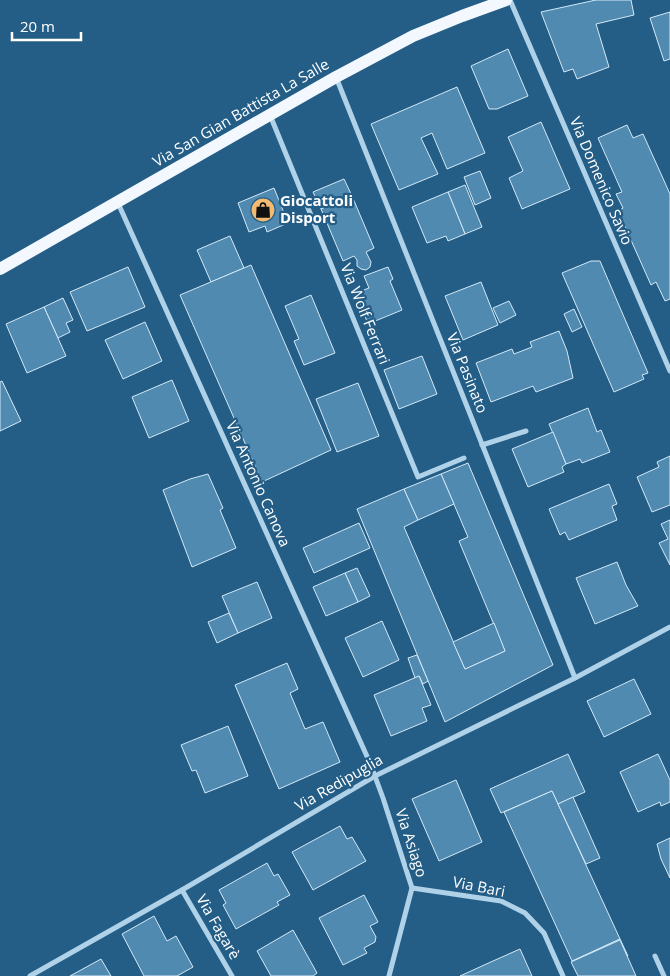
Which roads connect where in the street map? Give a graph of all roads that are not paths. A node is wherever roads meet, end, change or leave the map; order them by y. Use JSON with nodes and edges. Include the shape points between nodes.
{"nodes":[{"id":1,"x":508,"y":0,"type":"edge"},
{"id":2,"x":336,"y":77,"type":"junction"},
{"id":3,"x":270,"y":114,"type":"junction"},
{"id":4,"x":117,"y":202,"type":"junction"},
{"id":5,"x":0,"y":269,"type":"edge"},
{"id":6,"x":670,"y":371,"type":"edge"},
{"id":7,"x":526,"y":431,"type":"dead end"},
{"id":8,"x":482,"y":446,"type":"junction"},
{"id":9,"x":464,"y":458,"type":"dead end"},
{"id":10,"x":670,"y":627,"type":"edge"},
{"id":11,"x":575,"y":678,"type":"junction"},
{"id":12,"x":375,"y":776,"type":"junction"},
{"id":13,"x":412,"y":888,"type":"junction"},
{"id":14,"x":182,"y":890,"type":"junction"},
{"id":15,"x":655,"y":956,"type":"dead end"},
{"id":16,"x":30,"y":976,"type":"edge"},
{"id":17,"x":232,"y":976,"type":"edge"},
{"id":18,"x":389,"y":976,"type":"edge"},
{"id":19,"x":564,"y":976,"type":"edge"},
{"id":20,"x":664,"y":976,"type":"edge"}],
"edges":[{"from":1,"to":2,"type":"main road","name":"Via San Gian Battista La Salle","via":[[413,36]]},
{"from":1,"to":6,"type":"street","name":"Via Domenico Savio"},
{"from":2,"to":3,"type":"main road","name":"Via San Gian Battista La Salle"},
{"from":2,"to":8,"type":"street","name":"Via Pasinato"},
{"from":3,"to":4,"type":"main road","name":"Via San Gian Battista La Salle"},
{"from":3,"to":9,"type":"street","name":"Via Wolf Ferrari","via":[[418,477]]},
{"from":4,"to":5,"type":"main road","name":"Via San Gian Battista La Salle"},
{"from":4,"to":12,"type":"street","name":"Via Antonio Canova"},
{"from":7,"to":8,"type":"street"},
{"from":8,"to":11,"type":"street","name":"Via Pasinato"},
{"from":10,"to":11,"type":"street","name":"Via Redipuglia"},
{"from":11,"to":12,"type":"street","name":"Via Redipuglia"},
{"from":12,"to":13,"type":"street","name":"Via Asiago"},
{"from":12,"to":14,"type":"street","name":"Via Redipuglia"},
{"from":13,"to":18,"type":"street","name":"Via Asiago"},
{"from":13,"to":19,"type":"street","name":"Via Bari","via":[[501,901],[525,913],[544,933]]},
{"from":14,"to":16,"type":"street","name":"Via Redipuglia"},
{"from":14,"to":17,"type":"street","name":"Via Fagarè"},
{"from":15,"to":20,"type":"street"}]}
